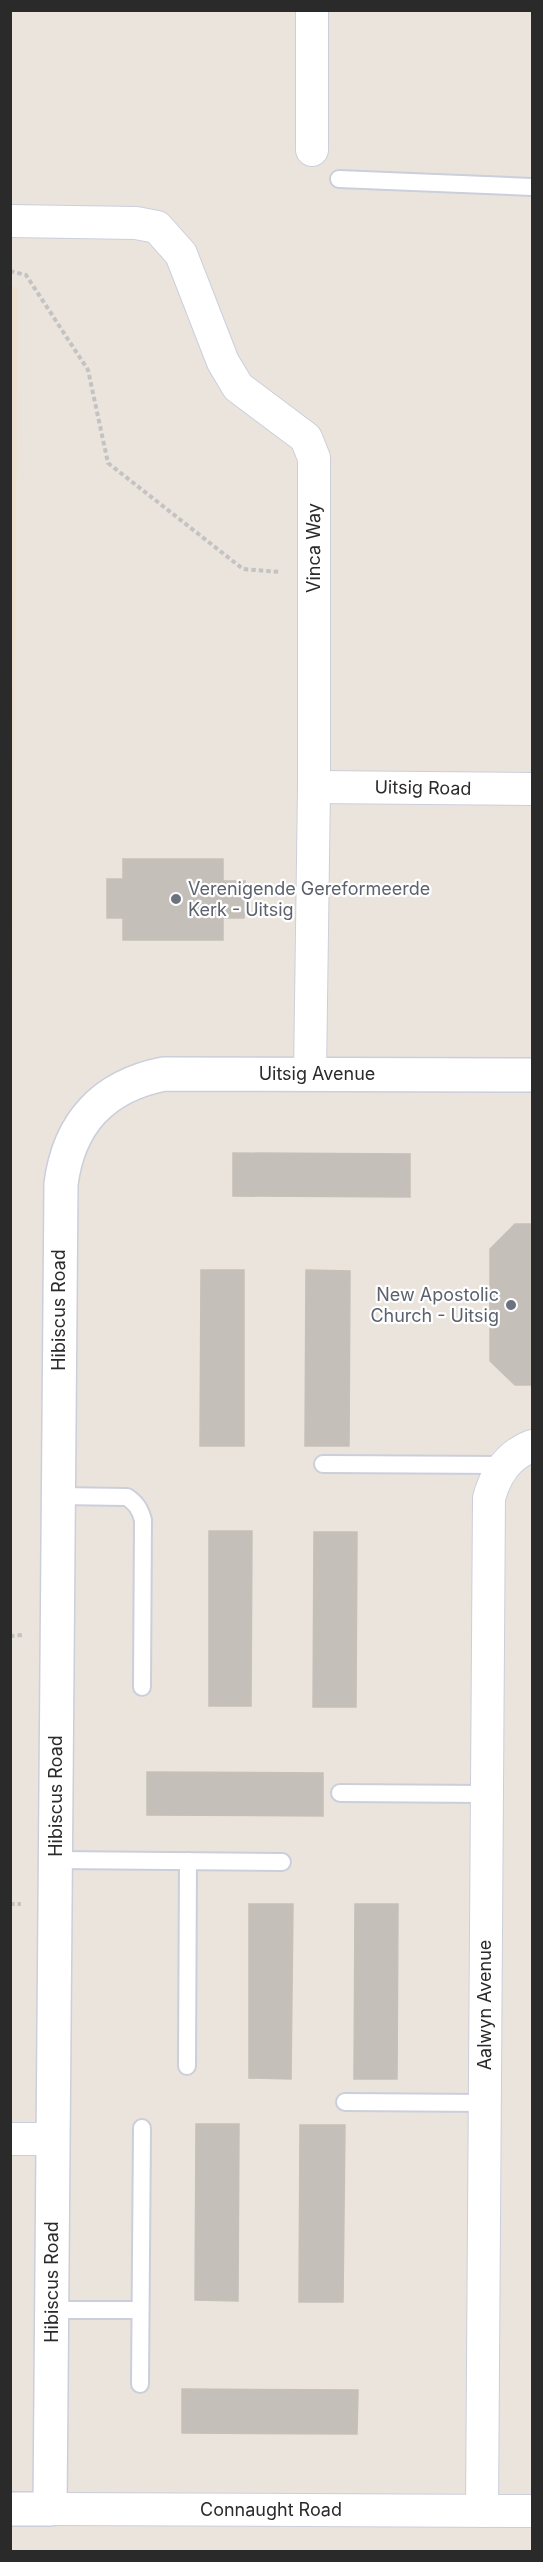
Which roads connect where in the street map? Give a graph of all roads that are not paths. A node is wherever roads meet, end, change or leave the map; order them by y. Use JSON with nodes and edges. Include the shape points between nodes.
{"nodes":[{"id":1,"x":312,"y":10,"type":"edge"},
{"id":2,"x":312,"y":150,"type":"dead end"},
{"id":3,"x":339,"y":179,"type":"dead end"},
{"id":4,"x":532,"y":187,"type":"edge"},
{"id":5,"x":10,"y":220,"type":"edge"},
{"id":6,"x":314,"y":787,"type":"junction"},
{"id":7,"x":532,"y":789,"type":"edge"},
{"id":8,"x":310,"y":1074,"type":"junction"},
{"id":9,"x":532,"y":1075,"type":"edge"},
{"id":10,"x":106,"y":1097,"type":"joint"},
{"id":11,"x":532,"y":1446,"type":"edge"},
{"id":12,"x":322,"y":1464,"type":"dead end"},
{"id":13,"x":504,"y":1465,"type":"junction"},
{"id":14,"x":58,"y":1496,"type":"junction"},
{"id":15,"x":142,"y":1687,"type":"dead end"},
{"id":16,"x":340,"y":1793,"type":"dead end"},
{"id":17,"x":486,"y":1794,"type":"junction"},
{"id":18,"x":55,"y":1860,"type":"junction"},
{"id":19,"x":188,"y":1861,"type":"junction"},
{"id":20,"x":282,"y":1862,"type":"dead end"},
{"id":21,"x":187,"y":2066,"type":"dead end"},
{"id":22,"x":345,"y":2102,"type":"dead end"},
{"id":23,"x":484,"y":2103,"type":"junction"},
{"id":24,"x":142,"y":2128,"type":"dead end"},
{"id":25,"x":10,"y":2139,"type":"edge"},
{"id":26,"x":53,"y":2139,"type":"junction"},
{"id":27,"x":52,"y":2310,"type":"junction"},
{"id":28,"x":140,"y":2310,"type":"junction"},
{"id":29,"x":140,"y":2384,"type":"dead end"},
{"id":30,"x":10,"y":2509,"type":"edge"},
{"id":31,"x":50,"y":2509,"type":"junction"},
{"id":32,"x":482,"y":2511,"type":"junction"},
{"id":33,"x":532,"y":2511,"type":"edge"}],
"edges":[{"from":1,"to":2,"type":"street"},
{"from":3,"to":4,"type":"lane"},
{"from":5,"to":6,"type":"street","name":"Vinca Way","via":[[157,227],[181,254],[223,362],[238,387],[306,438],[314,458]]},
{"from":6,"to":7,"type":"street","name":"Uitsig Road"},
{"from":6,"to":8,"type":"street","name":"Vinca Way"},
{"from":8,"to":9,"type":"street","name":"Uitsig Avenue"},
{"from":8,"to":10,"type":"street","name":"Uitsig Avenue","via":[[164,1074],[134,1082]]},
{"from":10,"to":14,"type":"street","name":"Hibiscus Road","via":[[69,1145],[61,1184]]},
{"from":11,"to":13,"type":"street"},
{"from":12,"to":13,"type":"lane"},
{"from":13,"to":17,"type":"street","name":"Aalwyn Avenue","via":[[489,1498]]},
{"from":14,"to":15,"type":"lane","via":[[127,1497],[140,1510]]},
{"from":14,"to":18,"type":"street","name":"Hibiscus Road"},
{"from":16,"to":17,"type":"lane"},
{"from":17,"to":23,"type":"street","name":"Aalwyn Avenue"},
{"from":18,"to":19,"type":"lane"},
{"from":18,"to":26,"type":"street","name":"Hibiscus Road"},
{"from":19,"to":20,"type":"lane"},
{"from":19,"to":21,"type":"lane"},
{"from":22,"to":23,"type":"lane"},
{"from":23,"to":32,"type":"street","name":"Aalwyn Avenue"},
{"from":24,"to":28,"type":"lane"},
{"from":25,"to":26,"type":"street"},
{"from":26,"to":27,"type":"street","name":"Hibiscus Road"},
{"from":27,"to":28,"type":"lane"},
{"from":27,"to":31,"type":"street","name":"Hibiscus Road"},
{"from":28,"to":29,"type":"lane"},
{"from":30,"to":31,"type":"street","name":"Connaught Road"},
{"from":31,"to":32,"type":"street","name":"Connaught Road"},
{"from":32,"to":33,"type":"street","name":"Connaught Road"}]}
